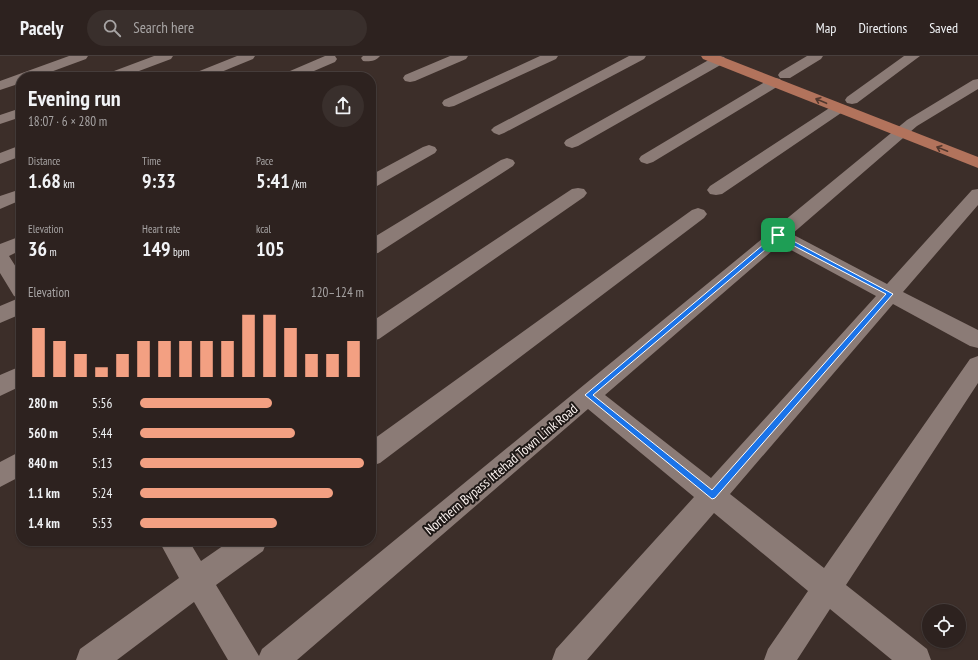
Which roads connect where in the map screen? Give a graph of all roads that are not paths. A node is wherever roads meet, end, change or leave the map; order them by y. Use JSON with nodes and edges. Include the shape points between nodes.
{"nodes":[{"id":1,"x":81,"y":56,"type":"edge"},
{"id":2,"x":166,"y":56,"type":"edge"},
{"id":3,"x":248,"y":56,"type":"edge"},
{"id":4,"x":461,"y":56,"type":"edge"},
{"id":5,"x":551,"y":56,"type":"edge"},
{"id":6,"x":639,"y":56,"type":"edge"},
{"id":7,"x":735,"y":56,"type":"edge"},
{"id":8,"x":816,"y":56,"type":"edge"},
{"id":9,"x":913,"y":56,"type":"edge"},
{"id":10,"x":330,"y":58,"type":"dead end"},
{"id":11,"x":714,"y":58,"type":"edge"},
{"id":12,"x":38,"y":72,"type":"edge"},
{"id":13,"x":124,"y":72,"type":"edge"},
{"id":14,"x":209,"y":72,"type":"edge"},
{"id":15,"x":299,"y":72,"type":"edge"},
{"id":16,"x":410,"y":78,"type":"dead end"},
{"id":17,"x":780,"y":78,"type":"junction"},
{"id":18,"x":16,"y":80,"type":"edge"},
{"id":19,"x":978,"y":83,"type":"edge"},
{"id":20,"x":0,"y":86,"type":"edge"},
{"id":21,"x":449,"y":103,"type":"dead end"},
{"id":22,"x":846,"y":104,"type":"junction"},
{"id":23,"x":16,"y":114,"type":"edge"},
{"id":24,"x":0,"y":120,"type":"edge"},
{"id":25,"x":906,"y":128,"type":"junction"},
{"id":26,"x":499,"y":130,"type":"dead end"},
{"id":27,"x":963,"y":142,"type":"dead end"},
{"id":28,"x":572,"y":143,"type":"dead end"},
{"id":29,"x":429,"y":150,"type":"dead end"},
{"id":30,"x":16,"y":152,"type":"edge"},
{"id":31,"x":0,"y":159,"type":"edge"},
{"id":32,"x":647,"y":159,"type":"dead end"},
{"id":33,"x":507,"y":163,"type":"dead end"},
{"id":34,"x":978,"y":164,"type":"edge"},
{"id":35,"x":376,"y":179,"type":"edge"},
{"id":36,"x":716,"y":190,"type":"dead end"},
{"id":37,"x":578,"y":193,"type":"dead end"},
{"id":38,"x":978,"y":194,"type":"edge"},
{"id":39,"x":16,"y":196,"type":"edge"},
{"id":40,"x":0,"y":203,"type":"edge"},
{"id":41,"x":698,"y":214,"type":"dead end"},
{"id":42,"x":778,"y":235,"type":"junction"},
{"id":43,"x":16,"y":244,"type":"edge"},
{"id":44,"x":376,"y":245,"type":"edge"},
{"id":45,"x":0,"y":252,"type":"edge"},
{"id":46,"x":0,"y":257,"type":"edge"},
{"id":47,"x":16,"y":283,"type":"edge"},
{"id":48,"x":890,"y":294,"type":"junction"},
{"id":49,"x":16,"y":307,"type":"edge"},
{"id":50,"x":0,"y":315,"type":"edge"},
{"id":51,"x":376,"y":330,"type":"edge"},
{"id":52,"x":978,"y":340,"type":"edge"},
{"id":53,"x":978,"y":365,"type":"edge"},
{"id":54,"x":16,"y":378,"type":"edge"},
{"id":55,"x":0,"y":386,"type":"edge"},
{"id":56,"x":588,"y":395,"type":"junction"},
{"id":57,"x":376,"y":451,"type":"edge"},
{"id":58,"x":16,"y":466,"type":"edge"},
{"id":59,"x":0,"y":475,"type":"edge"},
{"id":60,"x":712,"y":496,"type":"junction"},
{"id":61,"x":176,"y":546,"type":"edge"},
{"id":62,"x":246,"y":546,"type":"edge"},
{"id":63,"x":198,"y":582,"type":"junction"},
{"id":64,"x":828,"y":588,"type":"junction"},
{"id":65,"x":91,"y":660,"type":"edge"},
{"id":66,"x":245,"y":660,"type":"edge"},
{"id":67,"x":273,"y":660,"type":"edge"},
{"id":68,"x":567,"y":660,"type":"edge"},
{"id":69,"x":779,"y":660,"type":"edge"},
{"id":70,"x":916,"y":660,"type":"edge"}],
"edges":[{"from":1,"to":12,"type":"street"},
{"from":2,"to":13,"type":"street"},
{"from":3,"to":14,"type":"street"},
{"from":4,"to":16,"type":"street"},
{"from":5,"to":21,"type":"street"},
{"from":6,"to":26,"type":"street"},
{"from":7,"to":17,"type":"main road"},
{"from":8,"to":17,"type":"street"},
{"from":9,"to":22,"type":"street"},
{"from":10,"to":15,"type":"street"},
{"from":11,"to":17,"type":"main road"},
{"from":11,"to":28,"type":"street"},
{"from":17,"to":22,"type":"main road"},
{"from":17,"to":32,"type":"street"},
{"from":18,"to":20,"type":"street"},
{"from":19,"to":25,"type":"street","name":"Northern Bypass Ittehad Town Link Road"},
{"from":22,"to":25,"type":"main road"},
{"from":22,"to":36,"type":"street"},
{"from":23,"to":24,"type":"street"},
{"from":25,"to":27,"type":"main road"},
{"from":34,"to":25,"type":"main road","one_way":true},
{"from":25,"to":42,"type":"street","name":"Northern Bypass Ittehad Town Link Road"},
{"from":29,"to":35,"type":"street"},
{"from":30,"to":31,"type":"street"},
{"from":33,"to":44,"type":"street"},
{"from":37,"to":51,"type":"street"},
{"from":38,"to":48,"type":"street"},
{"from":39,"to":40,"type":"street"},
{"from":41,"to":57,"type":"street"},
{"from":42,"to":48,"type":"street"},
{"from":42,"to":56,"type":"street","name":"Northern Bypass Ittehad Town Link Road"},
{"from":43,"to":45,"type":"street"},
{"from":46,"to":47,"type":"street"},
{"from":48,"to":52,"type":"street"},
{"from":48,"to":60,"type":"street"},
{"from":49,"to":50,"type":"street"},
{"from":53,"to":64,"type":"street"},
{"from":54,"to":55,"type":"street"},
{"from":56,"to":60,"type":"street"},
{"from":56,"to":67,"type":"street","name":"Northern Bypass Ittehad Town Link Road"},
{"from":58,"to":59,"type":"street"},
{"from":60,"to":64,"type":"street"},
{"from":60,"to":68,"type":"street"},
{"from":61,"to":63,"type":"street"},
{"from":62,"to":63,"type":"street"},
{"from":63,"to":65,"type":"street"},
{"from":63,"to":66,"type":"street"},
{"from":64,"to":69,"type":"street"},
{"from":64,"to":70,"type":"street"}]}
